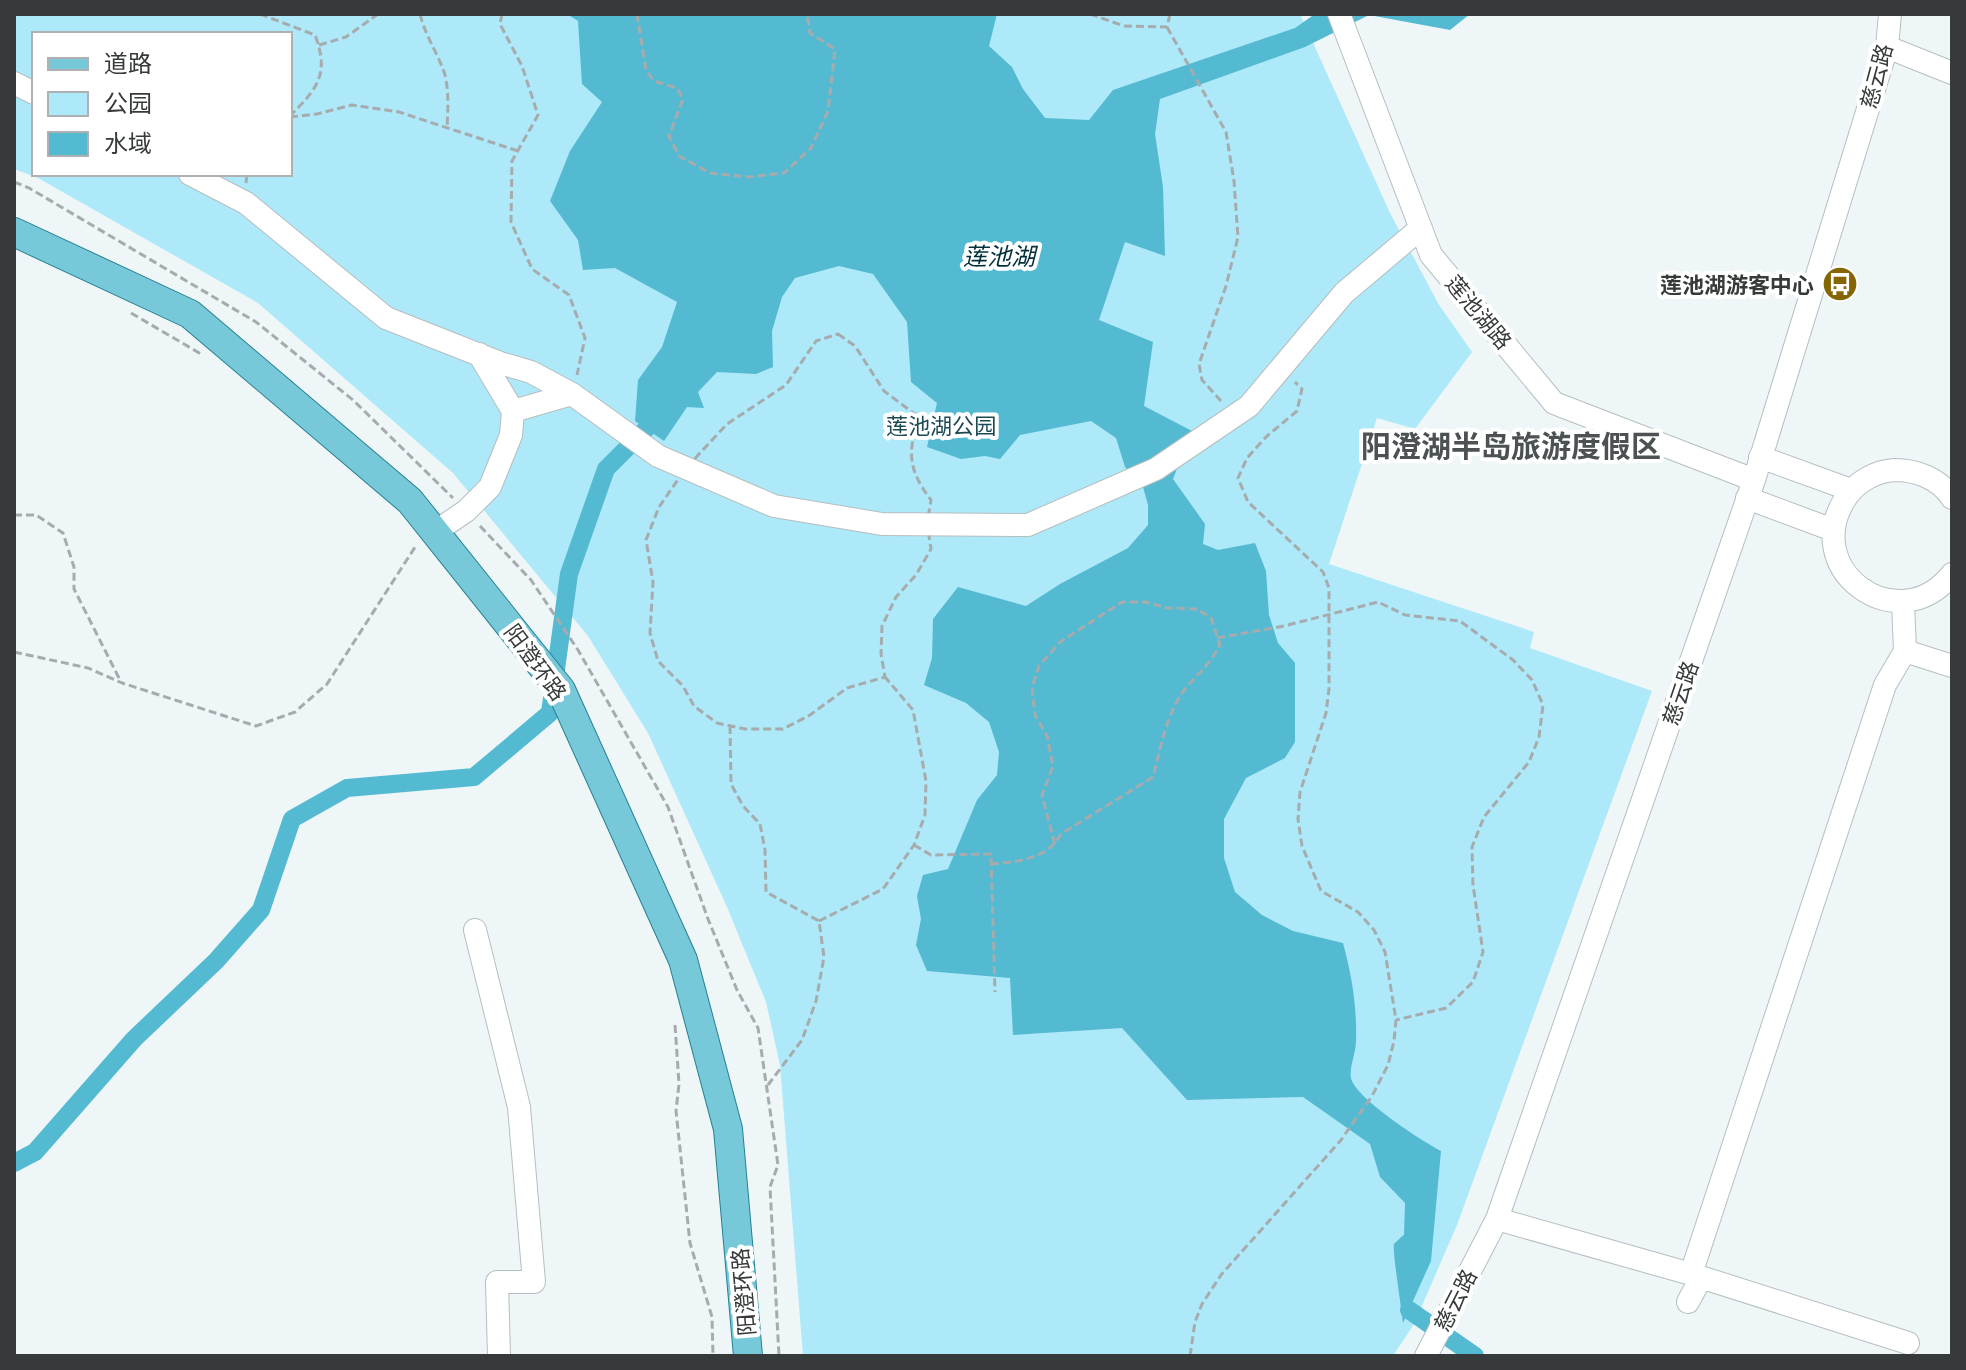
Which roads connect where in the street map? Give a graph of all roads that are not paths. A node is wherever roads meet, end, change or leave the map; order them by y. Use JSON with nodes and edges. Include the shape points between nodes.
{"nodes":[{"id":1,"x":1339,"y":14,"type":"edge"},
{"id":2,"x":1890,"y":14,"type":"edge"},
{"id":3,"x":1887,"y":47,"type":"junction"},
{"id":4,"x":1952,"y":73,"type":"edge"},
{"id":5,"x":14,"y":83,"type":"edge"},
{"id":6,"x":32,"y":92,"type":"edge"},
{"id":7,"x":194,"y":176,"type":"edge"},
{"id":8,"x":1421,"y":228,"type":"junction"},
{"id":9,"x":14,"y":232,"type":"edge"},
{"id":10,"x":479,"y":354,"type":"junction"},
{"id":11,"x":572,"y":394,"type":"junction"},
{"id":12,"x":513,"y":411,"type":"junction"},
{"id":13,"x":1760,"y":457,"type":"junction"},
{"id":14,"x":1750,"y":489,"type":"junction"},
{"id":15,"x":1851,"y":490,"type":"junction"},
{"id":16,"x":1952,"y":498,"type":"edge"},
{"id":17,"x":1833,"y":530,"type":"junction"},
{"id":18,"x":426,"y":542,"type":"junction"},
{"id":19,"x":1952,"y":574,"type":"edge"},
{"id":20,"x":1903,"y":602,"type":"junction"},
{"id":21,"x":1905,"y":651,"type":"junction"},
{"id":22,"x":1952,"y":666,"type":"edge"},
{"id":23,"x":475,"y":930,"type":"dead end"},
{"id":24,"x":1497,"y":1219,"type":"junction"},
{"id":25,"x":1696,"y":1276,"type":"junction"},
{"id":26,"x":1688,"y":1302,"type":"dead end"},
{"id":27,"x":1908,"y":1343,"type":"dead end"},
{"id":28,"x":499,"y":1356,"type":"edge"},
{"id":29,"x":748,"y":1356,"type":"edge"},
{"id":30,"x":1426,"y":1356,"type":"edge"}],
"edges":[{"from":1,"to":8,"type":"street","name":"莲池湖路"},
{"from":2,"to":3,"type":"street","name":"慈云路"},
{"from":3,"to":4,"type":"street"},
{"from":3,"to":13,"type":"street","name":"慈云路"},
{"from":5,"to":6,"type":"street"},
{"from":7,"to":10,"type":"street","via":[[246,203],[386,318]]},
{"from":8,"to":11,"type":"street","via":[[1344,293],[1249,406],[1156,469],[1028,525],[882,524],[774,506],[658,456]]},
{"from":8,"to":14,"type":"street","name":"莲池湖路","via":[[1431,255],[1554,403]]},
{"from":9,"to":18,"type":"main road","name":"阳澄环路","via":[[190,314],[410,501]]},
{"from":10,"to":11,"type":"street","via":[[531,372]]},
{"from":10,"to":12,"type":"street"},
{"from":11,"to":12,"type":"street"},
{"from":12,"to":18,"type":"street","via":[[511,435],[490,487]]},
{"from":13,"to":14,"type":"street","name":"慈云路"},
{"from":13,"to":15,"type":"street"},
{"from":14,"to":17,"type":"street","name":"莲池湖路"},
{"from":14,"to":24,"type":"street","name":"慈云路"},
{"from":15,"to":16,"type":"street","via":[[1870,476],[1911,471],[1931,478]]},
{"from":15,"to":17,"type":"street","via":[[1838,508]]},
{"from":17,"to":20,"type":"street","via":[[1834,553],[1844,574],[1881,600]]},
{"from":18,"to":29,"type":"main road","name":"阳澄环路","via":[[561,690],[683,960],[728,1129]]},
{"from":19,"to":20,"type":"street","via":[[1925,596]]},
{"from":20,"to":21,"type":"street"},
{"from":21,"to":22,"type":"street"},
{"from":21,"to":25,"type":"street","via":[[1885,685]]},
{"from":23,"to":28,"type":"street","via":[[519,1107],[534,1282],[497,1282]]},
{"from":24,"to":25,"type":"street"},
{"from":24,"to":30,"type":"street","name":"慈云路"},
{"from":25,"to":26,"type":"street"},
{"from":25,"to":27,"type":"street"}]}
